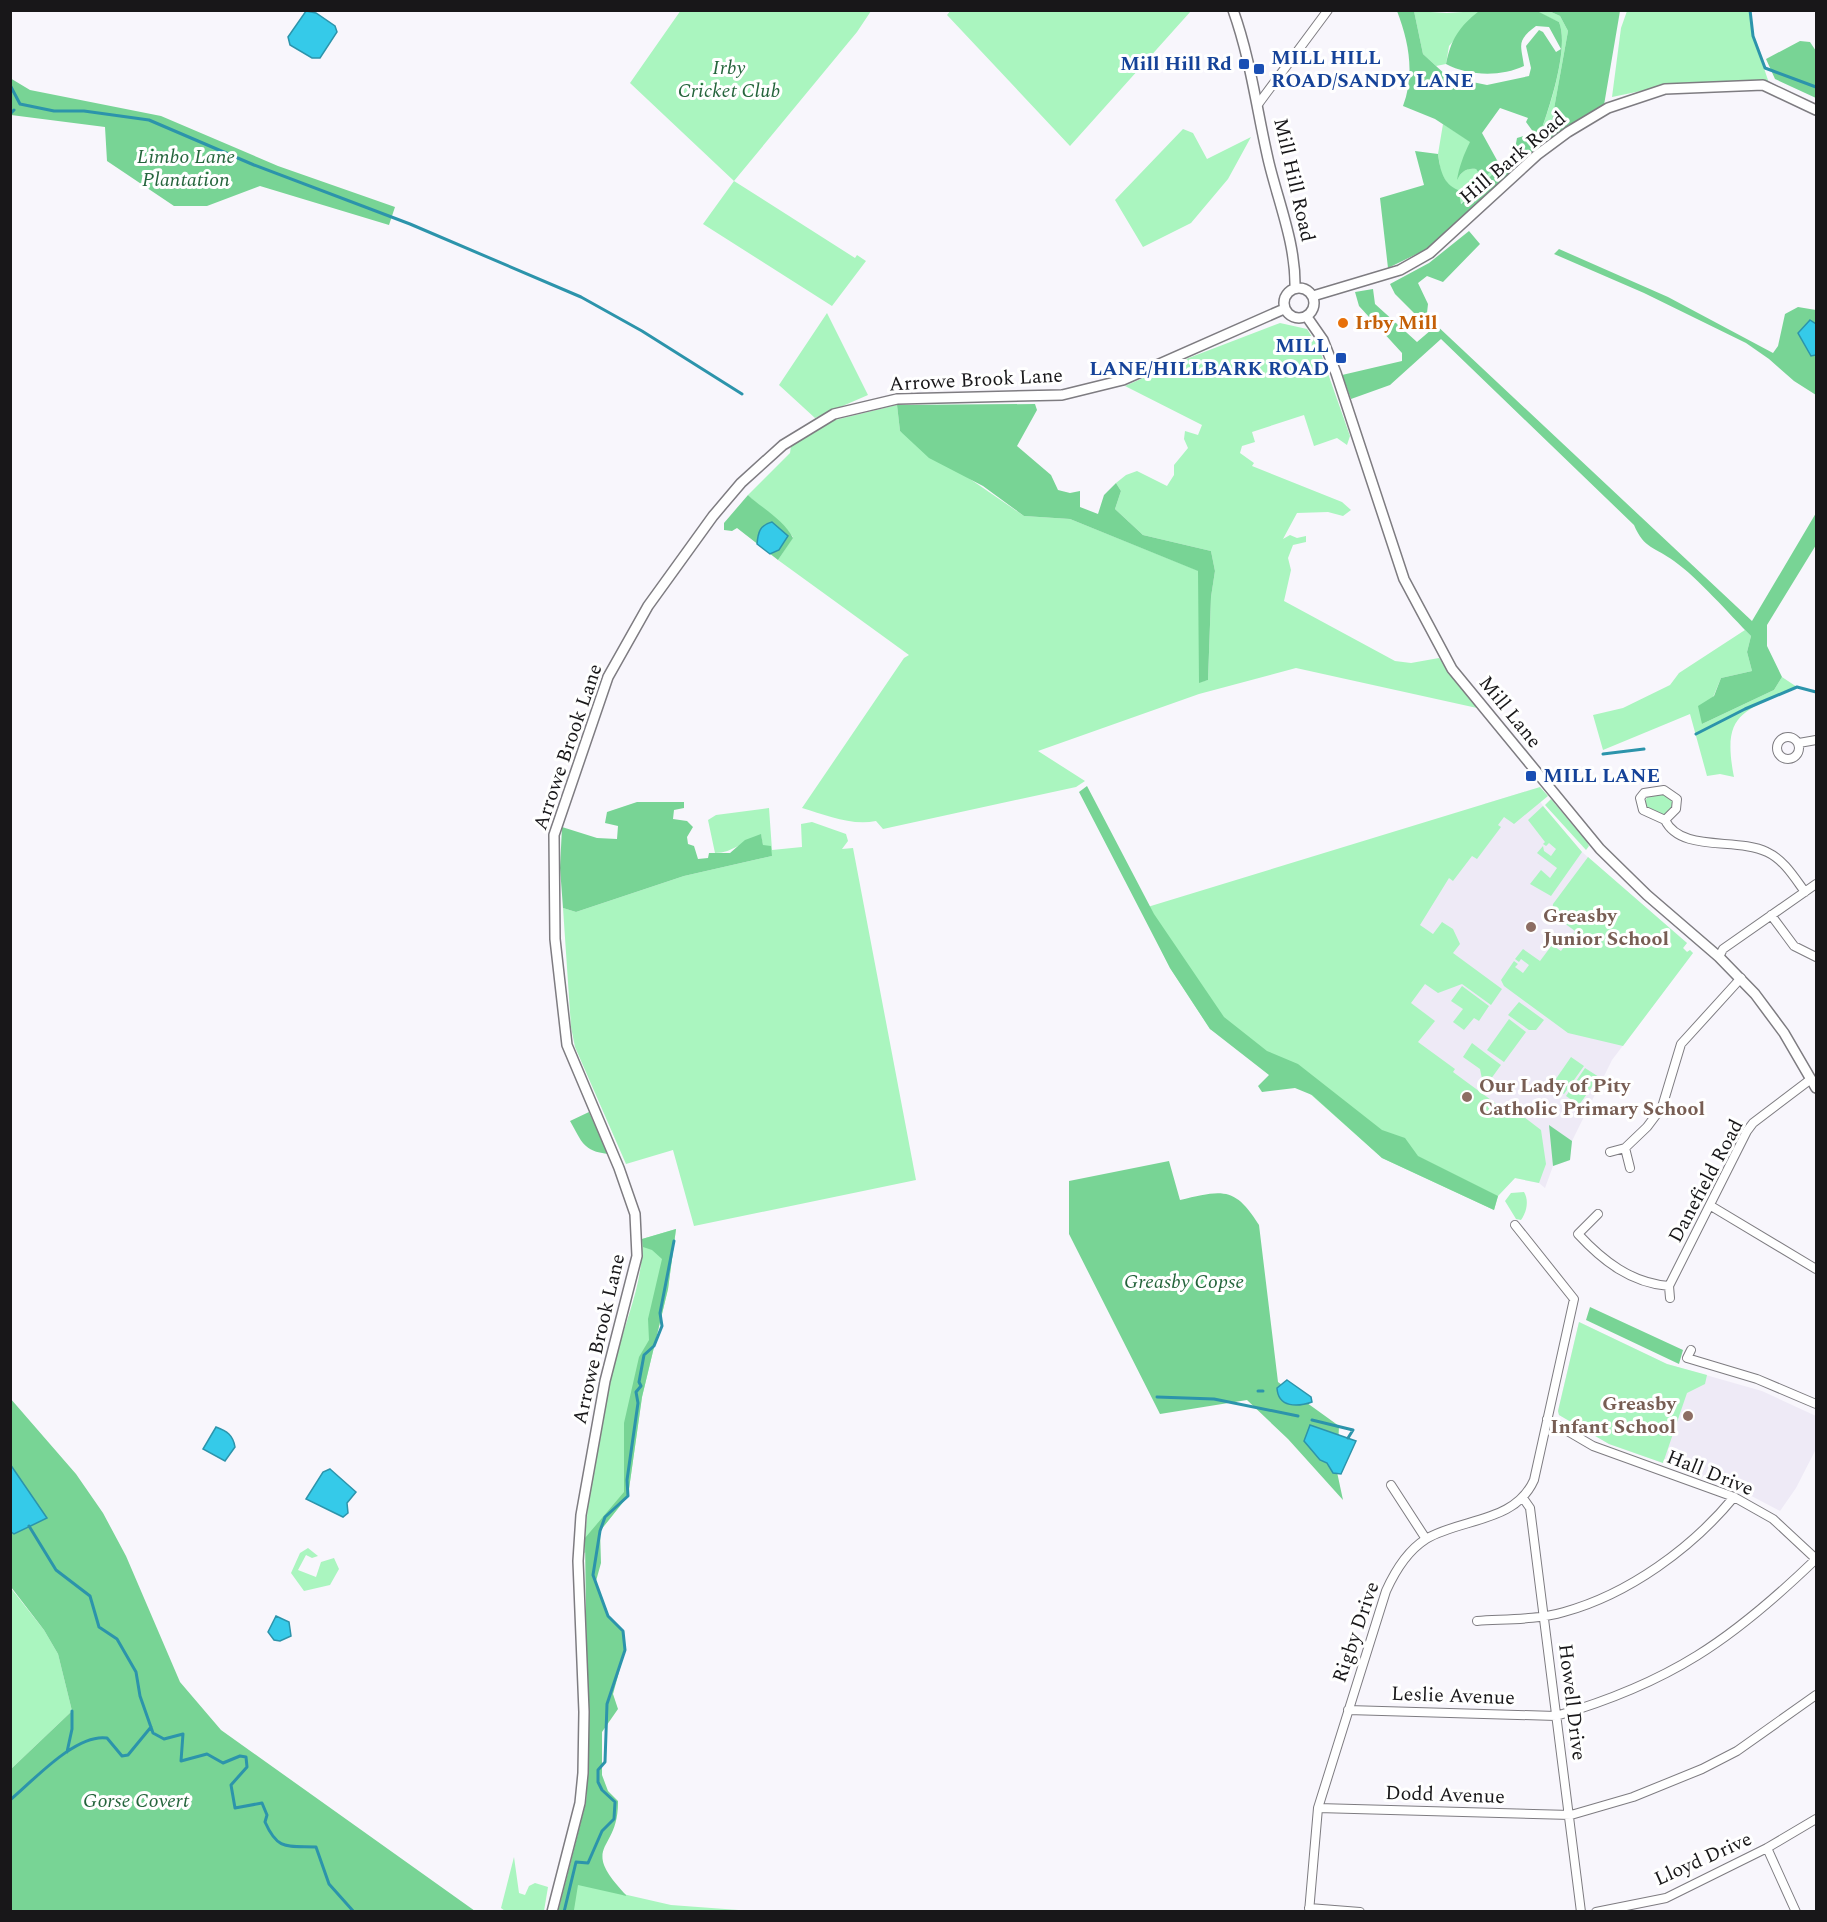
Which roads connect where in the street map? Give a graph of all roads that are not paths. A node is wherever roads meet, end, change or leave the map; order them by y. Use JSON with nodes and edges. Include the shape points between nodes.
{"nodes":[{"id":1,"x":1233,"y":10,"type":"edge"},
{"id":2,"x":1328,"y":10,"type":"edge"},
{"id":3,"x":1259,"y":103,"type":"junction"},
{"id":4,"x":1816,"y":110,"type":"edge"},
{"id":5,"x":1295,"y":288,"type":"junction"},
{"id":6,"x":1313,"y":297,"type":"junction"},
{"id":7,"x":1284,"y":309,"type":"junction"},
{"id":8,"x":1307,"y":317,"type":"junction"},
{"id":9,"x":1816,"y":740,"type":"edge"},
{"id":10,"x":1799,"y":743,"type":"dead end"},
{"id":11,"x":1665,"y":820,"type":"junction"},
{"id":12,"x":1816,"y":884,"type":"edge"},
{"id":13,"x":1805,"y":892,"type":"junction"},
{"id":14,"x":1771,"y":915,"type":"junction"},
{"id":15,"x":1719,"y":957,"type":"junction"},
{"id":16,"x":1816,"y":957,"type":"edge"},
{"id":17,"x":1741,"y":978,"type":"junction"},
{"id":18,"x":1811,"y":1078,"type":"junction"},
{"id":19,"x":1816,"y":1088,"type":"edge"},
{"id":20,"x":1625,"y":1148,"type":"junction"},
{"id":21,"x":1610,"y":1152,"type":"dead end"},
{"id":22,"x":1630,"y":1168,"type":"dead end"},
{"id":23,"x":1711,"y":1206,"type":"junction"},
{"id":24,"x":1598,"y":1214,"type":"dead end"},
{"id":25,"x":1515,"y":1225,"type":"dead end"},
{"id":26,"x":1816,"y":1269,"type":"edge"},
{"id":27,"x":1669,"y":1286,"type":"junction"},
{"id":28,"x":1670,"y":1298,"type":"dead end"},
{"id":29,"x":1691,"y":1350,"type":"dead end"},
{"id":30,"x":1816,"y":1404,"type":"edge"},
{"id":31,"x":1547,"y":1419,"type":"junction"},
{"id":32,"x":1391,"y":1485,"type":"dead end"},
{"id":33,"x":1734,"y":1497,"type":"junction"},
{"id":34,"x":1523,"y":1498,"type":"junction"},
{"id":35,"x":1426,"y":1539,"type":"junction"},
{"id":36,"x":1816,"y":1559,"type":"edge"},
{"id":37,"x":1544,"y":1616,"type":"junction"},
{"id":38,"x":1477,"y":1621,"type":"dead end"},
{"id":39,"x":1816,"y":1695,"type":"edge"},
{"id":40,"x":1348,"y":1710,"type":"junction"},
{"id":41,"x":1556,"y":1716,"type":"junction"},
{"id":42,"x":1318,"y":1808,"type":"junction"},
{"id":43,"x":1571,"y":1815,"type":"junction"},
{"id":44,"x":1816,"y":1819,"type":"edge"},
{"id":45,"x":1767,"y":1848,"type":"junction"},
{"id":46,"x":1309,"y":1910,"type":"edge"},
{"id":47,"x":552,"y":1911,"type":"edge"},
{"id":48,"x":1360,"y":1911,"type":"edge"},
{"id":49,"x":1581,"y":1911,"type":"edge"},
{"id":50,"x":1596,"y":1911,"type":"edge"},
{"id":51,"x":1797,"y":1911,"type":"edge"}],
"edges":[{"from":1,"to":3,"type":"street","name":"Mill Hill Road"},
{"from":2,"to":3,"type":"street"},
{"from":3,"to":5,"type":"street","name":"Mill Hill Road","via":[[1296,270]]},
{"from":4,"to":6,"type":"street","name":"Hill Bark Road","via":[[1763,85],[1665,89],[1608,108],[1542,152],[1430,253],[1400,270]]},
{"from":5,"to":6,"type":"street","via":[[1304,289]]},
{"from":5,"to":7,"type":"street","via":[[1284,298]]},
{"from":6,"to":8,"type":"street","via":[[1314,309]]},
{"from":7,"to":8,"type":"street","via":[[1294,318]]},
{"from":7,"to":47,"type":"street","name":"Arrowe Brook Lane","via":[[1123,380],[1062,395],[897,399],[834,414],[783,445],[741,483],[648,606],[608,677],[554,836],[555,939],[567,1045],[635,1214],[637,1256],[605,1381],[581,1515],[578,1561],[583,1773],[580,1803]]},
{"from":8,"to":15,"type":"street","name":"Mill Lane","via":[[1332,362],[1404,579],[1452,669],[1600,849]]},
{"from":9,"to":10,"type":"street"},
{"from":11,"to":11,"type":"street","via":[[1643,810],[1640,798],[1644,793],[1664,790],[1677,799],[1676,809]]},
{"from":11,"to":13,"type":"street","via":[[1673,831],[1689,840],[1745,845],[1770,853],[1786,866]]},
{"from":12,"to":13,"type":"street"},
{"from":13,"to":14,"type":"street"},
{"from":14,"to":15,"type":"street","via":[[1723,949]]},
{"from":14,"to":16,"type":"street","via":[[1794,946]]},
{"from":15,"to":17,"type":"street","name":"Mill Lane"},
{"from":17,"to":18,"type":"street","name":"Mill Lane","via":[[1770,1013]]},
{"from":17,"to":20,"type":"street","via":[[1681,1044],[1662,1107]]},
{"from":18,"to":19,"type":"street","name":"Mill Lane"},
{"from":18,"to":23,"type":"street","name":"Danefield Road","via":[[1753,1123]]},
{"from":20,"to":21,"type":"street"},
{"from":20,"to":22,"type":"street"},
{"from":23,"to":26,"type":"street"},
{"from":23,"to":27,"type":"street","name":"Danefield Road"},
{"from":24,"to":27,"type":"street","via":[[1578,1234],[1601,1258],[1638,1280]]},
{"from":25,"to":31,"type":"street","via":[[1574,1299]]},
{"from":27,"to":28,"type":"street"},
{"from":29,"to":30,"type":"street","via":[[1687,1358],[1757,1379]]},
{"from":31,"to":33,"type":"street","name":"Hall Drive","via":[[1593,1446]]},
{"from":31,"to":34,"type":"street","via":[[1534,1480]]},
{"from":32,"to":35,"type":"street"},
{"from":33,"to":36,"type":"street","name":"Hall Drive","via":[[1773,1519]]},
{"from":33,"to":37,"type":"street","via":[[1691,1541],[1657,1567],[1612,1593]]},
{"from":34,"to":35,"type":"street","name":"Rigby Drive","via":[[1505,1510]]},
{"from":34,"to":37,"type":"street","name":"Howell Drive","via":[[1530,1508]]},
{"from":35,"to":40,"type":"street","name":"Rigby Drive","via":[[1404,1558],[1390,1583]]},
{"from":36,"to":41,"type":"street","name":"Leslie Avenue","via":[[1742,1627],[1697,1658],[1624,1694]]},
{"from":37,"to":38,"type":"street"},
{"from":37,"to":41,"type":"street","name":"Howell Drive"},
{"from":39,"to":43,"type":"street","name":"Dodd Avenue","via":[[1737,1751],[1702,1770],[1634,1797]]},
{"from":40,"to":41,"type":"street","name":"Leslie Avenue"},
{"from":40,"to":42,"type":"street","name":"Rigby Drive"},
{"from":41,"to":43,"type":"street","name":"Howell Drive"},
{"from":42,"to":43,"type":"street","name":"Dodd Avenue"},
{"from":42,"to":46,"type":"street","name":"Rigby Drive"},
{"from":43,"to":49,"type":"street","name":"Howell Drive"},
{"from":44,"to":45,"type":"street","name":"Lloyd Drive"},
{"from":45,"to":50,"type":"street","name":"Lloyd Drive","via":[[1666,1898]]},
{"from":45,"to":51,"type":"street"},
{"from":46,"to":48,"type":"street"}]}
